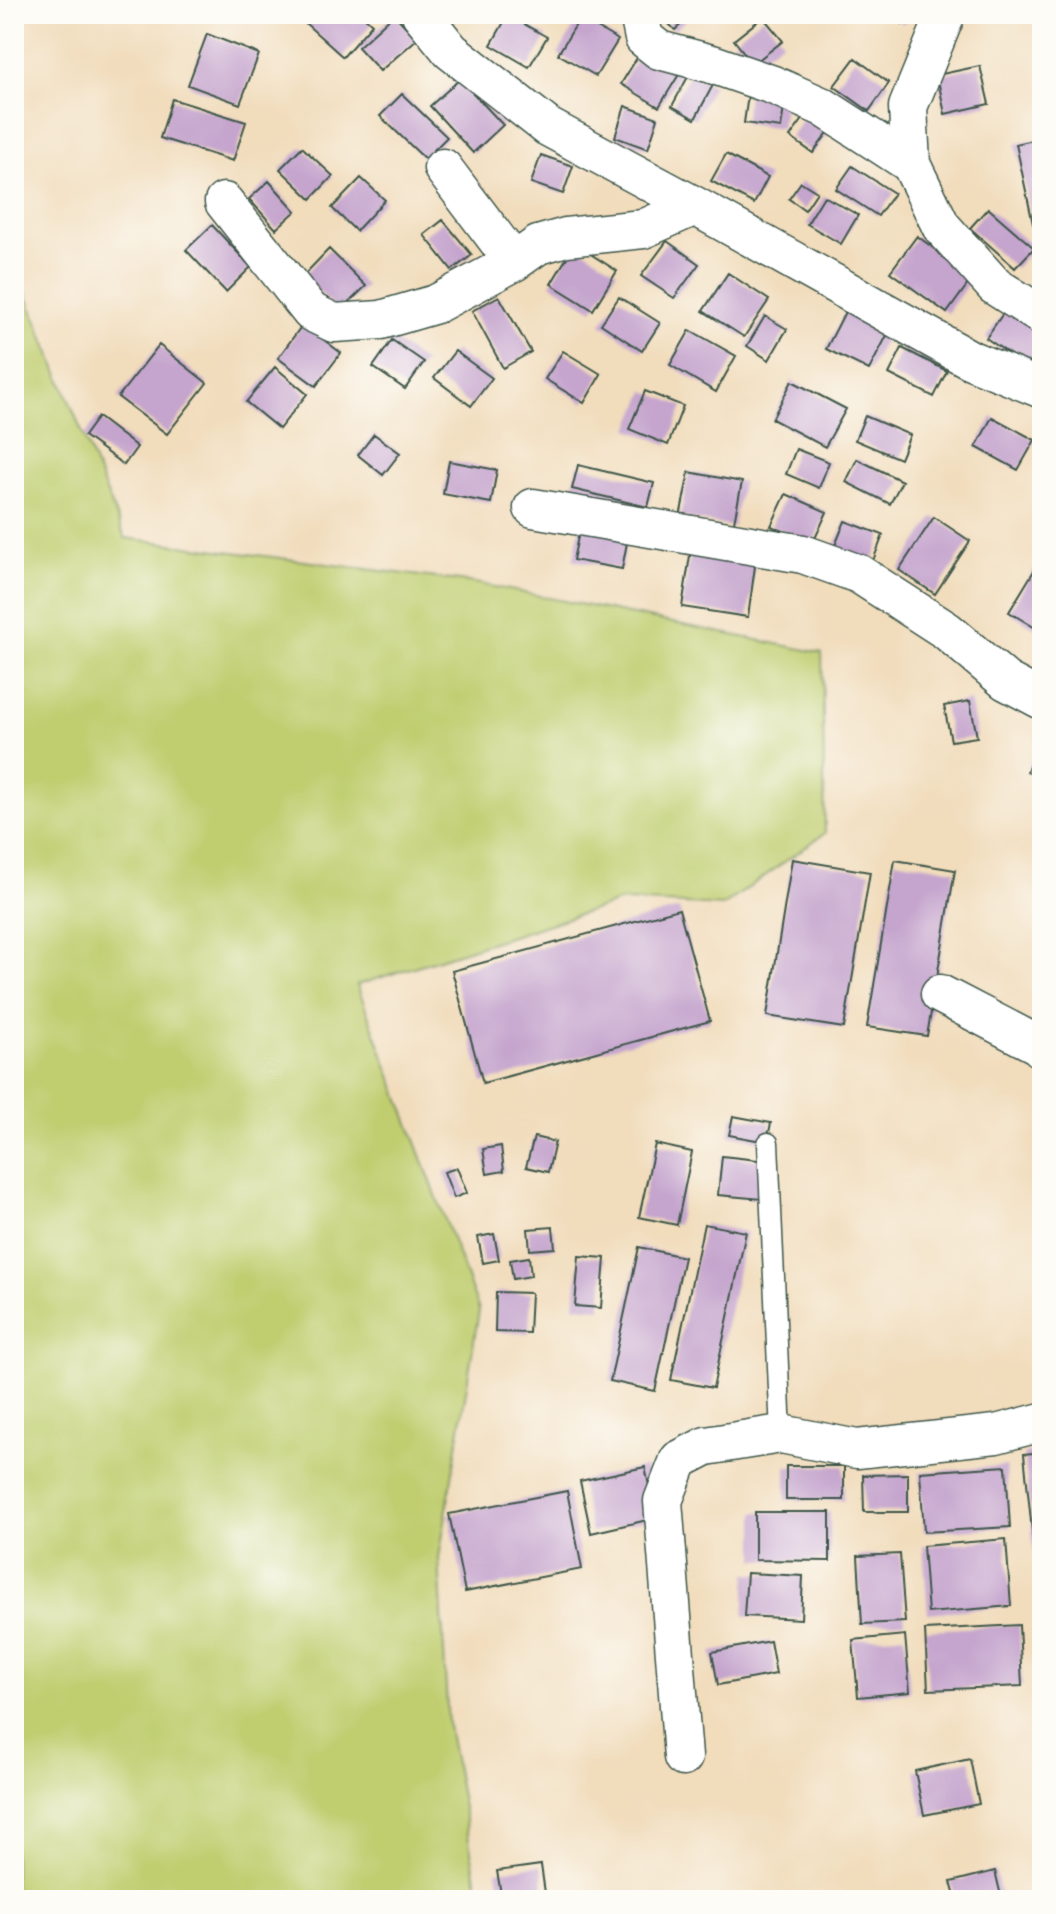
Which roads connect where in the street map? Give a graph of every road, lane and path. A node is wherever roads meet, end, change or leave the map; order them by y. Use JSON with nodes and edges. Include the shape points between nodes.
{"nodes":[{"id":1,"x":421,"y":14,"type":"edge"},
{"id":2,"x":639,"y":14,"type":"edge"},
{"id":3,"x":946,"y":14,"type":"edge"},
{"id":4,"x":911,"y":164,"type":"junction"},
{"id":5,"x":443,"y":168,"type":"dead end"},
{"id":6,"x":224,"y":202,"type":"dead end"},
{"id":7,"x":695,"y":206,"type":"junction"},
{"id":8,"x":514,"y":262,"type":"junction"},
{"id":9,"x":1042,"y":316,"type":"edge"},
{"id":10,"x":1042,"y":389,"type":"edge"},
{"id":11,"x":533,"y":508,"type":"dead end"},
{"id":12,"x":1042,"y":700,"type":"edge"},
{"id":13,"x":940,"y":994,"type":"dead end"},
{"id":14,"x":1042,"y":1049,"type":"edge"},
{"id":15,"x":768,"y":1143,"type":"dead end"},
{"id":16,"x":1042,"y":1422,"type":"edge"},
{"id":17,"x":781,"y":1434,"type":"junction"},
{"id":18,"x":683,"y":1757,"type":"dead end"}],
"edges":[{"from":1,"to":7,"type":"street","via":[[451,51],[548,127]]},
{"from":2,"to":4,"type":"street","via":[[644,38],[659,50],[773,85],[823,107]]},
{"from":3,"to":4,"type":"street","via":[[908,107]]},
{"from":4,"to":9,"type":"street","via":[[941,226],[995,286]]},
{"from":5,"to":8,"type":"street"},
{"from":6,"to":8,"type":"street","via":[[311,312],[334,323],[381,320],[436,304]]},
{"from":7,"to":8,"type":"street","via":[[643,229],[538,245]]},
{"from":7,"to":10,"type":"street","via":[[971,360]]},
{"from":11,"to":12,"type":"street","via":[[803,554],[859,574],[947,631],[1006,681]]},
{"from":13,"to":14,"type":"street"},
{"from":15,"to":17,"type":"lane"},
{"from":16,"to":17,"type":"street","via":[[996,1434],[857,1449]]},
{"from":17,"to":18,"type":"street","via":[[706,1446],[679,1460],[663,1501]]}]}
